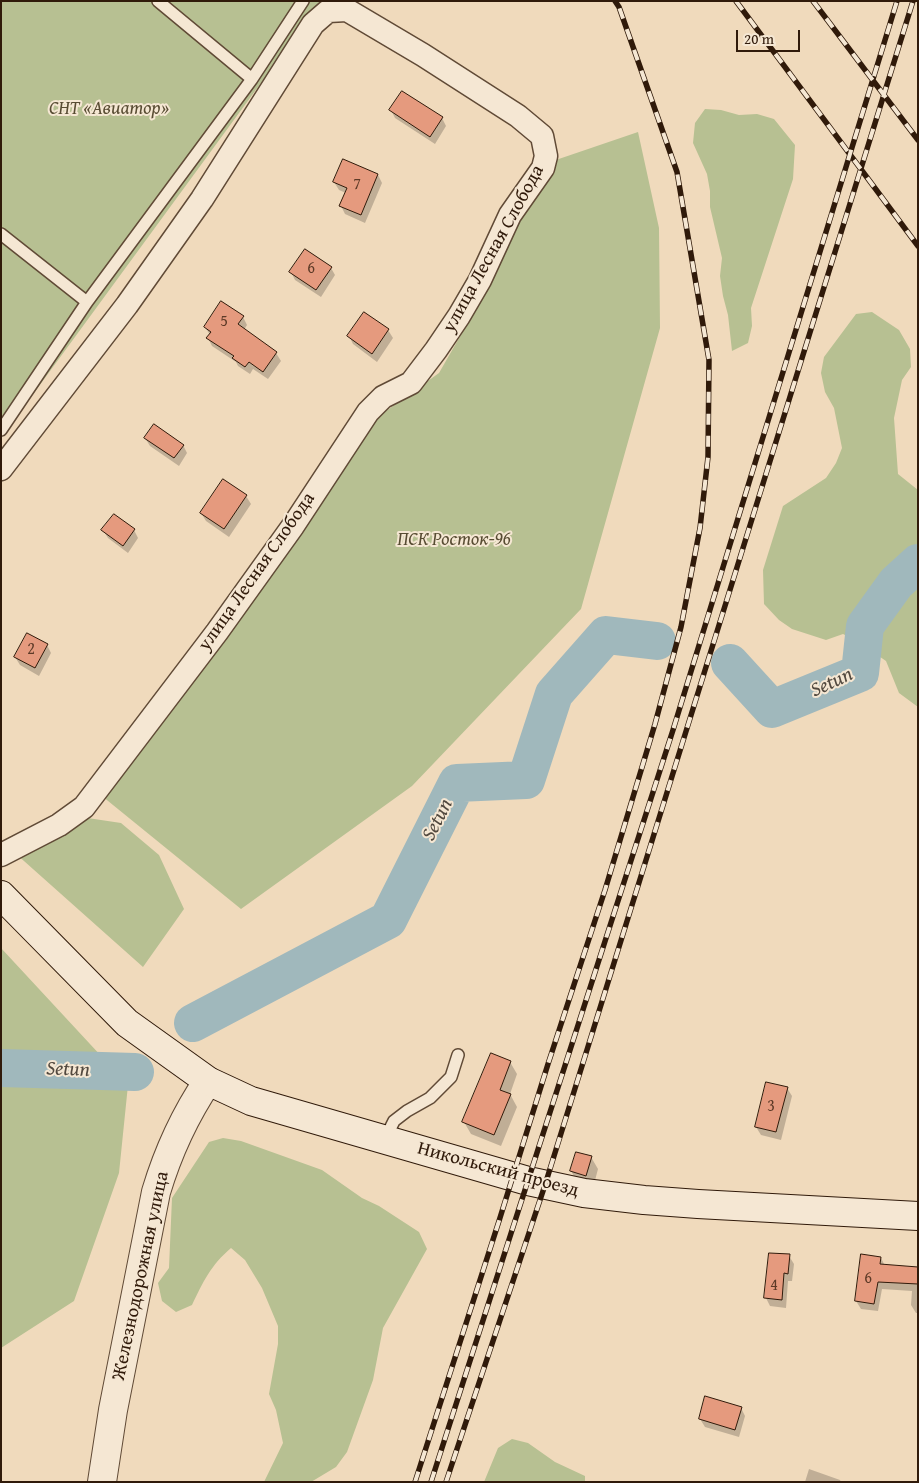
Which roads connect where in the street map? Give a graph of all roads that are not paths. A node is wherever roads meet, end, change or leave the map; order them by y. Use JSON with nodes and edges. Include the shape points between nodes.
{"nodes":[{"id":1,"x":158,"y":1,"type":"edge"},
{"id":2,"x":303,"y":1,"type":"edge"},
{"id":3,"x":252,"y":79,"type":"junction"},
{"id":4,"x":1,"y":234,"type":"edge"},
{"id":5,"x":87,"y":302,"type":"junction"},
{"id":6,"x":1,"y":430,"type":"edge"},
{"id":7,"x":1,"y":469,"type":"edge"},
{"id":8,"x":1,"y":856,"type":"edge"},
{"id":9,"x":1,"y":895,"type":"edge"},
{"id":10,"x":458,"y":1055,"type":"dead end"},
{"id":11,"x":208,"y":1081,"type":"junction"},
{"id":12,"x":385,"y":1139,"type":"junction"},
{"id":13,"x":918,"y":1216,"type":"edge"},
{"id":14,"x":102,"y":1482,"type":"edge"}],
"edges":[{"from":1,"to":3,"type":"lane"},
{"from":2,"to":3,"type":"lane"},
{"from":3,"to":5,"type":"lane"},
{"from":4,"to":5,"type":"lane"},
{"from":5,"to":6,"type":"lane"},
{"from":7,"to":8,"type":"street","name":"улица Лесная Слобода","via":[[197,207],[313,24],[328,11],[347,10],[518,116],[542,136],[546,156],[543,168],[510,215],[480,280],[436,350],[411,382],[383,397],[368,412],[293,526],[84,807],[59,825]]},
{"from":9,"to":11,"type":"main road","name":"Никольский проезд","via":[[127,1022]]},
{"from":10,"to":12,"type":"lane","via":[[450,1077],[430,1098],[394,1121]]},
{"from":11,"to":12,"type":"main road","name":"Никольский проезд","via":[[251,1101]]},
{"from":11,"to":14,"type":"main road","name":"Железнодорожная улица","via":[[174,1139],[156,1192]]},
{"from":12,"to":13,"type":"main road","name":"Никольский проезд","via":[[545,1185],[584,1192],[644,1200]]}]}
